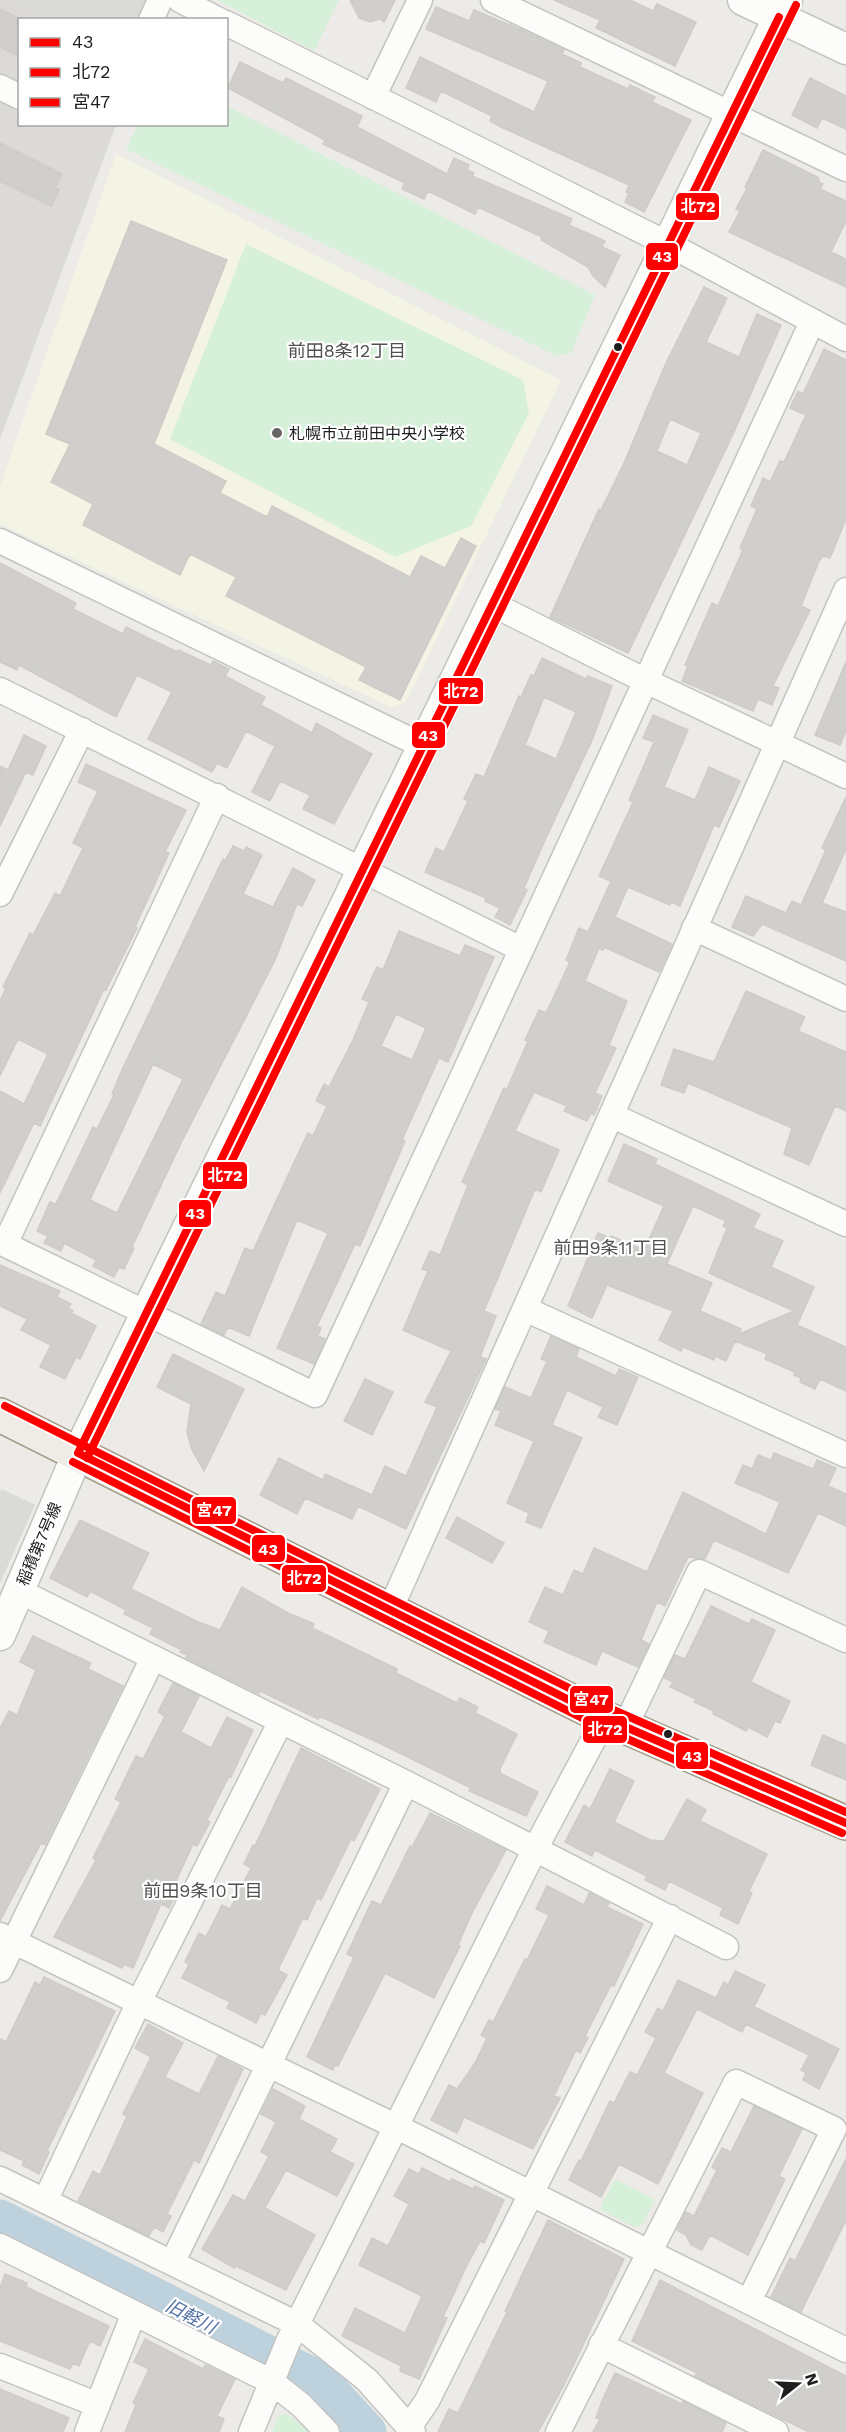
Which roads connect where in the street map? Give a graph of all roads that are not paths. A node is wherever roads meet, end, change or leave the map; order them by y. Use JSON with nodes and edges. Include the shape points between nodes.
{"nodes":[{"id":1,"x":160,"y":0,"type":"edge"},
{"id":2,"x":180,"y":0,"type":"edge"},
{"id":3,"x":420,"y":0,"type":"edge"},
{"id":4,"x":493,"y":0,"type":"edge"},
{"id":5,"x":743,"y":0,"type":"edge"},
{"id":6,"x":783,"y":8,"type":"edge"},
{"id":7,"x":152,"y":18,"type":"edge"},
{"id":8,"x":215,"y":18,"type":"edge"},
{"id":9,"x":228,"y":24,"type":"edge"},
{"id":10,"x":846,"y":49,"type":"edge"},
{"id":11,"x":0,"y":87,"type":"edge"},
{"id":12,"x":18,"y":96,"type":"edge"},
{"id":13,"x":373,"y":97,"type":"junction"},
{"id":14,"x":732,"y":113,"type":"junction"},
{"id":15,"x":846,"y":169,"type":"edge"},
{"id":16,"x":668,"y":244,"type":"junction"},
{"id":17,"x":812,"y":322,"type":"junction"},
{"id":18,"x":846,"y":339,"type":"edge"},
{"id":19,"x":0,"y":541,"type":"edge"},
{"id":20,"x":846,"y":590,"type":"edge"},
{"id":21,"x":492,"y":604,"type":"junction"},
{"id":22,"x":646,"y":681,"type":"junction"},
{"id":23,"x":0,"y":690,"type":"edge"},
{"id":24,"x":82,"y":730,"type":"junction"},
{"id":25,"x":777,"y":743,"type":"junction"},
{"id":26,"x":423,"y":746,"type":"junction"},
{"id":27,"x":846,"y":776,"type":"edge"},
{"id":28,"x":217,"y":796,"type":"junction"},
{"id":29,"x":363,"y":868,"type":"junction"},
{"id":30,"x":0,"y":894,"type":"edge"},
{"id":31,"x":694,"y":928,"type":"junction"},
{"id":32,"x":522,"y":949,"type":"junction"},
{"id":33,"x":846,"y":999,"type":"edge"},
{"id":34,"x":611,"y":1115,"type":"junction"},
{"id":35,"x":846,"y":1224,"type":"edge"},
{"id":36,"x":2,"y":1243,"type":"edge"},
{"id":37,"x":525,"y":1309,"type":"junction"},
{"id":38,"x":146,"y":1315,"type":"junction"},
{"id":39,"x":0,"y":1415,"type":"edge"},
{"id":40,"x":78,"y":1454,"type":"junction"},
{"id":41,"x":846,"y":1455,"type":"edge"},
{"id":42,"x":19,"y":1591,"type":"junction"},
{"id":43,"x":390,"y":1610,"type":"junction"},
{"id":44,"x":0,"y":1635,"type":"edge"},
{"id":45,"x":846,"y":1640,"type":"edge"},
{"id":46,"x":153,"y":1658,"type":"junction"},
{"id":47,"x":281,"y":1721,"type":"junction"},
{"id":48,"x":615,"y":1722,"type":"junction"},
{"id":49,"x":406,"y":1783,"type":"junction"},
{"id":50,"x":846,"y":1823,"type":"edge"},
{"id":51,"x":534,"y":1851,"type":"junction"},
{"id":52,"x":670,"y":1917,"type":"junction"},
{"id":53,"x":7,"y":1938,"type":"edge"},
{"id":54,"x":726,"y":1947,"type":"dead end"},
{"id":55,"x":0,"y":1970,"type":"edge"},
{"id":56,"x":140,"y":2002,"type":"junction"},
{"id":57,"x":269,"y":2065,"type":"junction"},
{"id":58,"x":397,"y":2127,"type":"junction"},
{"id":59,"x":0,"y":2179,"type":"edge"},
{"id":60,"x":532,"y":2193,"type":"junction"},
{"id":61,"x":45,"y":2201,"type":"junction"},
{"id":62,"x":0,"y":2246,"type":"edge"},
{"id":63,"x":648,"y":2251,"type":"junction"},
{"id":64,"x":172,"y":2263,"type":"junction"},
{"id":65,"x":749,"y":2301,"type":"junction"},
{"id":66,"x":134,"y":2313,"type":"junction"},
{"id":67,"x":292,"y":2333,"type":"junction"},
{"id":68,"x":601,"y":2345,"type":"junction"},
{"id":69,"x":846,"y":2349,"type":"edge"},
{"id":70,"x":0,"y":2366,"type":"edge"},
{"id":71,"x":274,"y":2377,"type":"junction"},
{"id":72,"x":98,"y":2405,"type":"junction"},
{"id":73,"x":411,"y":2429,"type":"edge"},
{"id":74,"x":87,"y":2432,"type":"edge"},
{"id":75,"x":251,"y":2432,"type":"edge"},
{"id":76,"x":327,"y":2432,"type":"edge"},
{"id":77,"x":558,"y":2432,"type":"edge"},
{"id":78,"x":776,"y":2432,"type":"edge"}],
"edges":[{"from":1,"to":7,"type":"street"},
{"from":2,"to":8,"type":"street"},
{"from":3,"to":13,"type":"street"},
{"from":4,"to":14,"type":"street"},
{"from":5,"to":6,"type":"street"},
{"from":6,"to":10,"type":"street"},
{"from":6,"to":14,"type":"street","name":"稲積第7号線"},
{"from":9,"to":13,"type":"street"},
{"from":11,"to":12,"type":"street"},
{"from":13,"to":16,"type":"street"},
{"from":14,"to":15,"type":"street"},
{"from":14,"to":16,"type":"street","name":"稲積第7号線"},
{"from":16,"to":17,"type":"street"},
{"from":16,"to":21,"type":"street","name":"稲積第7号線"},
{"from":17,"to":18,"type":"street"},
{"from":17,"to":22,"type":"street"},
{"from":19,"to":26,"type":"street"},
{"from":20,"to":25,"type":"street"},
{"from":21,"to":22,"type":"street"},
{"from":21,"to":26,"type":"street","name":"稲積第7号線"},
{"from":22,"to":25,"type":"street"},
{"from":22,"to":32,"type":"street"},
{"from":23,"to":24,"type":"street"},
{"from":24,"to":28,"type":"street"},
{"from":24,"to":30,"type":"street"},
{"from":25,"to":27,"type":"street"},
{"from":25,"to":31,"type":"street"},
{"from":26,"to":29,"type":"street","name":"稲積第7号線"},
{"from":28,"to":29,"type":"street"},
{"from":28,"to":36,"type":"street"},
{"from":29,"to":32,"type":"street"},
{"from":29,"to":38,"type":"street","name":"稲積第7号線"},
{"from":31,"to":33,"type":"street"},
{"from":31,"to":34,"type":"street"},
{"from":32,"to":38,"type":"street","via":[[315,1395]]},
{"from":34,"to":35,"type":"street"},
{"from":34,"to":37,"type":"street"},
{"from":36,"to":38,"type":"street"},
{"from":37,"to":41,"type":"street"},
{"from":37,"to":43,"type":"street"},
{"from":38,"to":40,"type":"street","name":"稲積第7号線"},
{"from":39,"to":40,"type":"main road"},
{"from":40,"to":42,"type":"street","name":"稲積第7号線"},
{"from":40,"to":43,"type":"main road"},
{"from":42,"to":44,"type":"street","name":"稲積第7号線"},
{"from":42,"to":46,"type":"street"},
{"from":43,"to":48,"type":"main road"},
{"from":45,"to":48,"type":"street","via":[[699,1572]]},
{"from":46,"to":47,"type":"street"},
{"from":46,"to":53,"type":"street"},
{"from":47,"to":49,"type":"street"},
{"from":47,"to":56,"type":"street"},
{"from":48,"to":50,"type":"main road"},
{"from":48,"to":51,"type":"street"},
{"from":49,"to":51,"type":"street"},
{"from":49,"to":57,"type":"street"},
{"from":51,"to":52,"type":"street"},
{"from":51,"to":58,"type":"street"},
{"from":52,"to":54,"type":"street"},
{"from":52,"to":60,"type":"street"},
{"from":53,"to":55,"type":"street"},
{"from":53,"to":56,"type":"street"},
{"from":56,"to":57,"type":"street"},
{"from":56,"to":61,"type":"street"},
{"from":57,"to":58,"type":"street"},
{"from":57,"to":64,"type":"street"},
{"from":58,"to":60,"type":"street"},
{"from":58,"to":67,"type":"street"},
{"from":59,"to":61,"type":"street"},
{"from":60,"to":63,"type":"street"},
{"from":60,"to":73,"type":"street"},
{"from":61,"to":64,"type":"street"},
{"from":62,"to":66,"type":"street"},
{"from":63,"to":65,"type":"street"},
{"from":63,"to":65,"type":"street","via":[[736,2082],[834,2129]]},
{"from":63,"to":68,"type":"street"},
{"from":64,"to":67,"type":"street"},
{"from":65,"to":69,"type":"street"},
{"from":66,"to":71,"type":"street"},
{"from":66,"to":72,"type":"street"},
{"from":67,"to":71,"type":"street"},
{"from":67,"to":73,"type":"street","via":[[367,2380]]},
{"from":68,"to":77,"type":"street"},
{"from":68,"to":78,"type":"street"},
{"from":70,"to":72,"type":"street"},
{"from":71,"to":75,"type":"street"},
{"from":71,"to":76,"type":"street"},
{"from":72,"to":74,"type":"street"}]}
